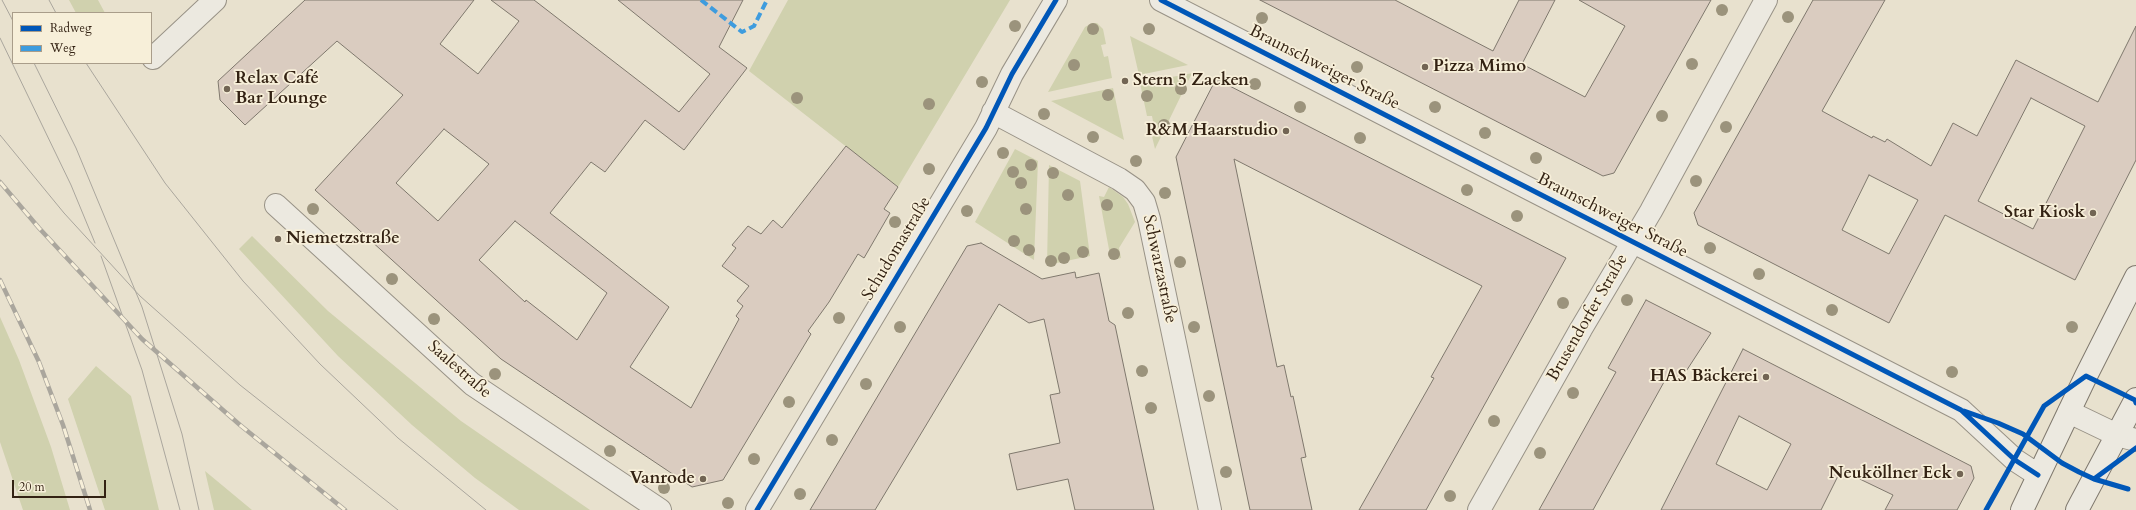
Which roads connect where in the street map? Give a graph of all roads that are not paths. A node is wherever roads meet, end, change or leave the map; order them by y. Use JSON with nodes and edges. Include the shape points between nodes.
{"nodes":[{"id":1,"x":215,"y":0,"type":"edge"},
{"id":2,"x":1056,"y":0,"type":"edge"},
{"id":3,"x":1160,"y":0,"type":"edge"},
{"id":4,"x":1766,"y":0,"type":"edge"},
{"id":5,"x":153,"y":58,"type":"dead end"},
{"id":6,"x":993,"y":112,"type":"junction"},
{"id":7,"x":276,"y":205,"type":"dead end"},
{"id":8,"x":1632,"y":241,"type":"junction"},
{"id":9,"x":2136,"y":277,"type":"edge"},
{"id":10,"x":2136,"y":399,"type":"edge"},
{"id":11,"x":2069,"y":412,"type":"junction"},
{"id":12,"x":2126,"y":438,"type":"edge"},
{"id":13,"x":2038,"y":475,"type":"junction"},
{"id":14,"x":660,"y":510,"type":"edge"},
{"id":15,"x":757,"y":510,"type":"edge"},
{"id":16,"x":1210,"y":510,"type":"edge"},
{"id":17,"x":1479,"y":510,"type":"edge"},
{"id":18,"x":2022,"y":510,"type":"edge"},
{"id":19,"x":2077,"y":510,"type":"edge"}],
"edges":[{"from":1,"to":5,"type":"street"},
{"from":2,"to":6,"type":"street","name":"Schudomastraße","via":[[1012,74]]},
{"from":3,"to":8,"type":"street","name":"Braunschweiger Straße"},
{"from":4,"to":8,"type":"street","name":"Brusendorfer Straße"},
{"from":6,"to":15,"type":"street","name":"Schudomastraße","via":[[986,128]]},
{"from":6,"to":16,"type":"street","name":"Schwarzastraße","via":[[1119,179],[1135,190],[1144,202]]},
{"from":7,"to":14,"type":"street","name":"Saalestraße","via":[[472,384]]},
{"from":8,"to":13,"type":"street","name":"Braunschweiger Straße","via":[[1961,410],[2015,460]]},
{"from":8,"to":17,"type":"street","name":"Brusendorfer Straße"},
{"from":9,"to":11,"type":"street"},
{"from":10,"to":12,"type":"street"},
{"from":11,"to":12,"type":"street"},
{"from":11,"to":13,"type":"street"},
{"from":12,"to":19,"type":"street"},
{"from":13,"to":18,"type":"street"}]}
